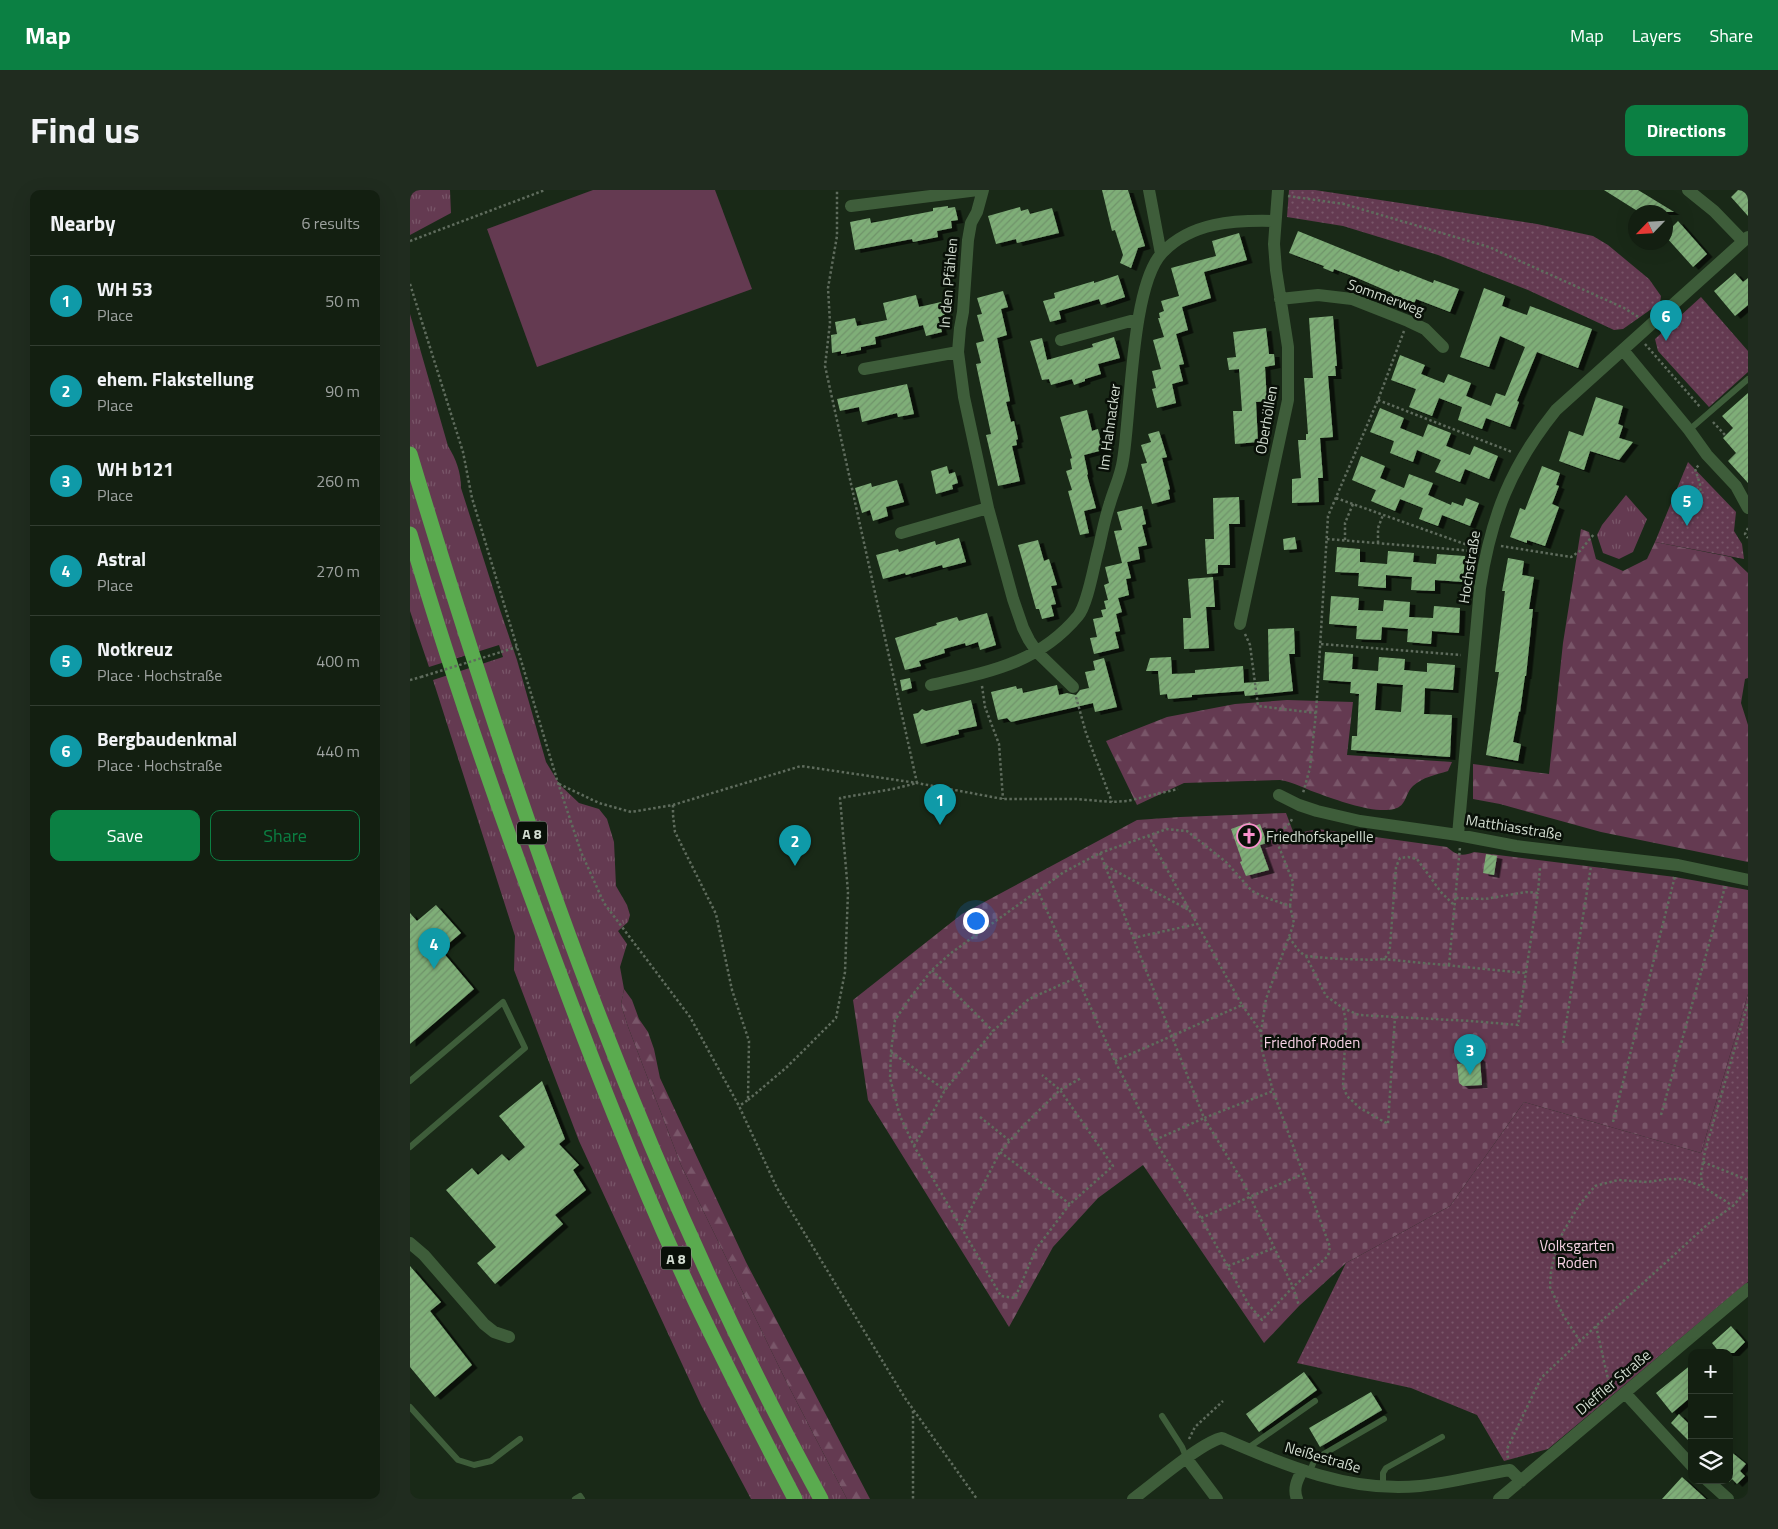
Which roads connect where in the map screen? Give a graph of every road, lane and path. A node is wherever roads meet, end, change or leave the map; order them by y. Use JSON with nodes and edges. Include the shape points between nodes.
{"nodes":[{"id":1,"x":545,"y":190,"type":"edge"},
{"id":2,"x":838,"y":190,"type":"edge"},
{"id":3,"x":978,"y":190,"type":"edge"},
{"id":4,"x":983,"y":190,"type":"edge"},
{"id":5,"x":1149,"y":190,"type":"edge"},
{"id":6,"x":1278,"y":192,"type":"edge"},
{"id":7,"x":1694,"y":192,"type":"edge"},
{"id":8,"x":850,"y":206,"type":"dead end"},
{"id":9,"x":1274,"y":221,"type":"junction"},
{"id":10,"x":1746,"y":239,"type":"edge"},
{"id":11,"x":410,"y":241,"type":"edge"},
{"id":12,"x":1161,"y":254,"type":"junction"},
{"id":13,"x":410,"y":284,"type":"edge"},
{"id":14,"x":1280,"y":300,"type":"junction"},
{"id":15,"x":1138,"y":319,"type":"junction"},
{"id":16,"x":1408,"y":321,"type":"junction"},
{"id":17,"x":1650,"y":324,"type":"junction"},
{"id":18,"x":1639,"y":335,"type":"junction"},
{"id":19,"x":1060,"y":340,"type":"dead end"},
{"id":20,"x":1443,"y":347,"type":"dead end"},
{"id":21,"x":1623,"y":350,"type":"junction"},
{"id":22,"x":958,"y":352,"type":"junction"},
{"id":23,"x":864,"y":369,"type":"dead end"},
{"id":24,"x":1748,"y":378,"type":"edge"},
{"id":25,"x":1378,"y":400,"type":"junction"},
{"id":26,"x":1706,"y":415,"type":"junction"},
{"id":27,"x":1689,"y":430,"type":"junction"},
{"id":28,"x":1725,"y":435,"type":"dead end"},
{"id":29,"x":410,"y":454,"type":"edge"},
{"id":30,"x":1707,"y":455,"type":"junction"},
{"id":31,"x":1523,"y":456,"type":"junction"},
{"id":32,"x":1336,"y":498,"type":"junction"},
{"id":33,"x":1352,"y":504,"type":"junction"},
{"id":34,"x":988,"y":508,"type":"junction"},
{"id":35,"x":1748,"y":508,"type":"edge"},
{"id":36,"x":1684,"y":512,"type":"dead end"},
{"id":37,"x":1383,"y":515,"type":"junction"},
{"id":38,"x":1748,"y":528,"type":"edge"},
{"id":39,"x":901,"y":533,"type":"dead end"},
{"id":40,"x":410,"y":534,"type":"edge"},
{"id":41,"x":1594,"y":534,"type":"dead end"},
{"id":42,"x":1748,"y":538,"type":"edge"},
{"id":43,"x":1327,"y":539,"type":"junction"},
{"id":44,"x":1345,"y":540,"type":"junction"},
{"id":45,"x":1378,"y":543,"type":"junction"},
{"id":46,"x":1486,"y":552,"type":"junction"},
{"id":47,"x":410,"y":556,"type":"edge"},
{"id":48,"x":423,"y":579,"type":"junction"},
{"id":49,"x":1240,"y":624,"type":"joint"},
{"id":50,"x":1321,"y":644,"type":"junction"},
{"id":51,"x":517,"y":647,"type":"junction"},
{"id":52,"x":1037,"y":652,"type":"junction"},
{"id":53,"x":1474,"y":656,"type":"junction"},
{"id":54,"x":980,"y":674,"type":"junction"},
{"id":55,"x":410,"y":680,"type":"edge"},
{"id":56,"x":931,"y":685,"type":"dead end"},
{"id":57,"x":1073,"y":687,"type":"joint"},
{"id":58,"x":1316,"y":713,"type":"junction"},
{"id":59,"x":558,"y":783,"type":"junction"},
{"id":60,"x":917,"y":783,"type":"junction"},
{"id":61,"x":1178,"y":789,"type":"dead end"},
{"id":62,"x":1279,"y":795,"type":"dead end"},
{"id":63,"x":1003,"y":799,"type":"junction"},
{"id":64,"x":1112,"y":802,"type":"junction"},
{"id":65,"x":673,"y":805,"type":"junction"},
{"id":66,"x":1299,"y":805,"type":"junction"},
{"id":67,"x":1460,"y":835,"type":"junction"},
{"id":68,"x":1148,"y":836,"type":"junction"},
{"id":69,"x":1100,"y":853,"type":"junction"},
{"id":70,"x":1592,"y":855,"type":"junction"},
{"id":71,"x":1104,"y":865,"type":"junction"},
{"id":72,"x":1678,"y":865,"type":"junction"},
{"id":73,"x":1540,"y":868,"type":"dead end"},
{"id":74,"x":1728,"y":876,"type":"junction"},
{"id":75,"x":1748,"y":880,"type":"edge"},
{"id":76,"x":1037,"y":889,"type":"junction"},
{"id":77,"x":1538,"y":893,"type":"junction"},
{"id":78,"x":1456,"y":898,"type":"junction"},
{"id":79,"x":1290,"y":906,"type":"junction"},
{"id":80,"x":1455,"y":906,"type":"junction"},
{"id":81,"x":1190,"y":911,"type":"junction"},
{"id":82,"x":1197,"y":924,"type":"junction"},
{"id":83,"x":1290,"y":937,"type":"junction"},
{"id":84,"x":1133,"y":938,"type":"junction"},
{"id":85,"x":1306,"y":956,"type":"junction"},
{"id":86,"x":1383,"y":959,"type":"junction"},
{"id":87,"x":1450,"y":965,"type":"junction"},
{"id":88,"x":932,"y":970,"type":"junction"},
{"id":89,"x":1526,"y":972,"type":"junction"},
{"id":90,"x":1078,"y":977,"type":"junction"},
{"id":91,"x":1748,"y":1003,"type":"edge"},
{"id":92,"x":1242,"y":1006,"type":"junction"},
{"id":93,"x":1343,"y":1008,"type":"junction"},
{"id":94,"x":1395,"y":1016,"type":"junction"},
{"id":95,"x":993,"y":1030,"type":"junction"},
{"id":96,"x":1261,"y":1032,"type":"junction"},
{"id":97,"x":1172,"y":1037,"type":"junction"},
{"id":98,"x":1563,"y":1043,"type":"dead end"},
{"id":99,"x":891,"y":1052,"type":"junction"},
{"id":100,"x":1115,"y":1061,"type":"junction"},
{"id":101,"x":1042,"y":1074,"type":"dead end"},
{"id":102,"x":1081,"y":1078,"type":"dead end"},
{"id":103,"x":410,"y":1082,"type":"edge"},
{"id":104,"x":945,"y":1090,"type":"junction"},
{"id":105,"x":1060,"y":1090,"type":"junction"},
{"id":106,"x":1274,"y":1091,"type":"junction"},
{"id":107,"x":748,"y":1100,"type":"junction"},
{"id":108,"x":739,"y":1106,"type":"junction"},
{"id":109,"x":1660,"y":1115,"type":"dead end"},
{"id":110,"x":980,"y":1117,"type":"dead end"},
{"id":111,"x":1204,"y":1118,"type":"junction"},
{"id":112,"x":1613,"y":1122,"type":"dead end"},
{"id":113,"x":1155,"y":1140,"type":"junction"},
{"id":114,"x":1010,"y":1141,"type":"junction"},
{"id":115,"x":914,"y":1146,"type":"junction"},
{"id":116,"x":410,"y":1147,"type":"edge"},
{"id":117,"x":1000,"y":1152,"type":"junction"},
{"id":118,"x":1703,"y":1162,"type":"junction"},
{"id":119,"x":1304,"y":1174,"type":"junction"},
{"id":120,"x":1748,"y":1180,"type":"edge"},
{"id":121,"x":1702,"y":1186,"type":"junction"},
{"id":122,"x":1748,"y":1189,"type":"edge"},
{"id":123,"x":1250,"y":1196,"type":"junction"},
{"id":124,"x":1070,"y":1204,"type":"junction"},
{"id":125,"x":1733,"y":1206,"type":"junction"},
{"id":126,"x":1201,"y":1218,"type":"junction"},
{"id":127,"x":962,"y":1226,"type":"junction"},
{"id":128,"x":410,"y":1243,"type":"edge"},
{"id":129,"x":1274,"y":1248,"type":"junction"},
{"id":130,"x":1228,"y":1266,"type":"junction"},
{"id":131,"x":1293,"y":1286,"type":"junction"},
{"id":132,"x":1748,"y":1289,"type":"edge"},
{"id":133,"x":1300,"y":1306,"type":"dead end"},
{"id":134,"x":1596,"y":1326,"type":"junction"},
{"id":135,"x":509,"y":1337,"type":"dead end"},
{"id":136,"x":1580,"y":1341,"type":"junction"},
{"id":137,"x":1626,"y":1392,"type":"junction"},
{"id":138,"x":1223,"y":1401,"type":"dead end"},
{"id":139,"x":1315,"y":1401,"type":"dead end"},
{"id":140,"x":1614,"y":1402,"type":"junction"},
{"id":141,"x":410,"y":1407,"type":"edge"},
{"id":142,"x":913,"y":1409,"type":"junction"},
{"id":143,"x":1162,"y":1416,"type":"dead end"},
{"id":144,"x":1384,"y":1419,"type":"dead end"},
{"id":145,"x":1442,"y":1437,"type":"dead end"},
{"id":146,"x":520,"y":1439,"type":"dead end"},
{"id":147,"x":1246,"y":1449,"type":"junction"},
{"id":148,"x":1507,"y":1449,"type":"dead end"},
{"id":149,"x":1187,"y":1459,"type":"junction"},
{"id":150,"x":1688,"y":1462,"type":"edge"},
{"id":151,"x":1305,"y":1472,"type":"junction"},
{"id":152,"x":1521,"y":1481,"type":"junction"},
{"id":153,"x":1711,"y":1484,"type":"edge"},
{"id":154,"x":1383,"y":1487,"type":"junction"},
{"id":155,"x":819,"y":1495,"type":"edge"},
{"id":156,"x":1135,"y":1498,"type":"edge"},
{"id":157,"x":575,"y":1499,"type":"edge"},
{"id":158,"x":582,"y":1499,"type":"edge"},
{"id":159,"x":795,"y":1499,"type":"edge"},
{"id":160,"x":913,"y":1499,"type":"edge"},
{"id":161,"x":977,"y":1499,"type":"edge"},
{"id":162,"x":1217,"y":1499,"type":"edge"},
{"id":163,"x":1297,"y":1499,"type":"edge"},
{"id":164,"x":1500,"y":1499,"type":"edge"},
{"id":165,"x":1728,"y":1499,"type":"edge"}],
"edges":[{"from":1,"to":11,"type":"path"},
{"from":2,"to":60,"type":"path","via":[[837,236],[828,288],[830,323],[825,366]]},
{"from":3,"to":8,"type":"street"},
{"from":4,"to":22,"type":"street","name":"In den Pfählen","via":[[968,240]]},
{"from":5,"to":12,"type":"street"},
{"from":6,"to":9,"type":"street","name":"Oberhöllen"},
{"from":6,"to":17,"type":"path","via":[[1344,204],[1489,247],[1624,308]]},
{"from":7,"to":10,"type":"street"},
{"from":9,"to":12,"type":"street","name":"Im Hahnacker","via":[[1214,224],[1193,231]]},
{"from":9,"to":14,"type":"street","name":"Oberhöllen"},
{"from":10,"to":17,"type":"street","name":"Hochstraße"},
{"from":12,"to":15,"type":"street","name":"Im Hahnacker","via":[[1152,268]]},
{"from":13,"to":51,"type":"path","via":[[463,452],[472,498]]},
{"from":14,"to":16,"type":"street","name":"Sommerweg","via":[[1335,296]]},
{"from":14,"to":49,"type":"street","name":"Oberhöllen","via":[[1288,347],[1288,400]]},
{"from":15,"to":19,"type":"street"},
{"from":15,"to":52,"type":"street","name":"Im Hahnacker","via":[[1123,461],[1082,611]]},
{"from":16,"to":20,"type":"street","name":"Sommerweg","via":[[1425,329]]},
{"from":16,"to":25,"type":"path"},
{"from":17,"to":18,"type":"street","name":"Hochstraße"},
{"from":18,"to":21,"type":"street","name":"Hochstraße"},
{"from":18,"to":26,"type":"path"},
{"from":21,"to":27,"type":"street"},
{"from":21,"to":31,"type":"street","name":"Hochstraße","via":[[1556,410]]},
{"from":22,"to":23,"type":"street"},
{"from":22,"to":34,"type":"street","name":"In den Pfählen","via":[[971,436]]},
{"from":24,"to":26,"type":"lane"},
{"from":25,"to":31,"type":"path"},
{"from":25,"to":32,"type":"path"},
{"from":26,"to":27,"type":"lane"},
{"from":26,"to":28,"type":"path"},
{"from":27,"to":30,"type":"street"},
{"from":29,"to":155,"type":"highway","number":"A 8","via":[[532,834],[626,1086],[716,1291]]},
{"from":30,"to":35,"type":"street","via":[[1736,486]]},
{"from":30,"to":36,"type":"path","via":[[1695,469],[1701,500]]},
{"from":31,"to":46,"type":"street","name":"Hochstraße","via":[[1493,524]]},
{"from":32,"to":33,"type":"path"},
{"from":32,"to":43,"type":"path","via":[[1328,516]]},
{"from":33,"to":37,"type":"path"},
{"from":33,"to":44,"type":"path","via":[[1345,523]]},
{"from":34,"to":39,"type":"street"},
{"from":34,"to":52,"type":"street","name":"In den Pfählen","via":[[1013,599],[1023,628]]},
{"from":37,"to":45,"type":"path","via":[[1378,528]]},
{"from":37,"to":46,"type":"path"},
{"from":38,"to":42,"type":"path","via":[[1745,534]]},
{"from":40,"to":48,"type":"highway","number":"A 8"},
{"from":41,"to":46,"type":"path","via":[[1571,557],[1503,546]]},
{"from":43,"to":44,"type":"path"},
{"from":43,"to":50,"type":"path"},
{"from":44,"to":45,"type":"path"},
{"from":45,"to":46,"type":"path"},
{"from":46,"to":53,"type":"street","name":"Hochstraße"},
{"from":47,"to":48,"type":"highway"},
{"from":48,"to":159,"type":"highway","number":"A 8","via":[[508,835],[606,1096],[696,1302]]},
{"from":49,"to":58,"type":"path","via":[[1250,645],[1258,706]]},
{"from":50,"to":53,"type":"path"},
{"from":50,"to":58,"type":"path"},
{"from":51,"to":55,"type":"path","bridge":true},
{"from":51,"to":59,"type":"path"},
{"from":52,"to":54,"type":"street"},
{"from":52,"to":57,"type":"street","name":"In den Pfählen"},
{"from":53,"to":67,"type":"street","name":"Hochstraße"},
{"from":54,"to":56,"type":"street"},
{"from":54,"to":63,"type":"path","via":[[985,707],[999,744]]},
{"from":57,"to":64,"type":"path"},
{"from":58,"to":66,"type":"path","via":[[1310,768]]},
{"from":59,"to":65,"type":"path","via":[[599,803],[631,812]]},
{"from":59,"to":108,"type":"path","via":[[604,903],[690,1017]]},
{"from":60,"to":63,"type":"path"},
{"from":60,"to":65,"type":"path","via":[[801,766]]},
{"from":60,"to":107,"type":"path","via":[[840,798],[848,892],[846,972],[836,1018]]},
{"from":61,"to":64,"type":"path"},
{"from":62,"to":66,"type":"street","name":"Matthiasstraße"},
{"from":63,"to":64,"type":"path"},
{"from":65,"to":107,"type":"path","via":[[675,832],[716,914],[732,990],[749,1041]]},
{"from":66,"to":67,"type":"street","name":"Matthiasstraße","via":[[1360,821]]},
{"from":66,"to":79,"type":"path","via":[[1290,822],[1275,837],[1293,882]]},
{"from":67,"to":70,"type":"street","name":"Matthiasstraße"},
{"from":67,"to":78,"type":"path"},
{"from":68,"to":69,"type":"path"},
{"from":68,"to":79,"type":"path","via":[[1166,829],[1187,831],[1226,862],[1252,891]]},
{"from":68,"to":81,"type":"path"},
{"from":69,"to":71,"type":"path"},
{"from":69,"to":76,"type":"path"},
{"from":70,"to":72,"type":"street","name":"Matthiasstraße"},
{"from":70,"to":98,"type":"path"},
{"from":71,"to":81,"type":"path"},
{"from":71,"to":84,"type":"path"},
{"from":72,"to":74,"type":"street","name":"Matthiasstraße"},
{"from":72,"to":112,"type":"path"},
{"from":73,"to":77,"type":"path"},
{"from":74,"to":75,"type":"street","name":"Matthiasstraße"},
{"from":74,"to":109,"type":"path"},
{"from":76,"to":88,"type":"path"},
{"from":76,"to":90,"type":"path"},
{"from":77,"to":78,"type":"path","via":[[1484,899]]},
{"from":77,"to":89,"type":"path"},
{"from":78,"to":80,"type":"path"},
{"from":79,"to":83,"type":"path","via":[[1294,922]]},
{"from":80,"to":86,"type":"path","via":[[1417,859],[1400,858],[1396,866],[1390,947]]},
{"from":80,"to":87,"type":"path"},
{"from":81,"to":82,"type":"path"},
{"from":82,"to":84,"type":"path"},
{"from":82,"to":92,"type":"path"},
{"from":83,"to":85,"type":"path","via":[[1296,949]]},
{"from":83,"to":96,"type":"path","via":[[1266,999]]},
{"from":84,"to":97,"type":"path"},
{"from":85,"to":86,"type":"path"},
{"from":85,"to":93,"type":"path","via":[[1326,996]]},
{"from":86,"to":87,"type":"path"},
{"from":87,"to":89,"type":"path"},
{"from":88,"to":95,"type":"path"},
{"from":88,"to":99,"type":"path","via":[[895,1020]]},
{"from":89,"to":94,"type":"path","via":[[1518,1025]]},
{"from":90,"to":95,"type":"path","via":[[1029,999]]},
{"from":90,"to":100,"type":"path"},
{"from":91,"to":118,"type":"path"},
{"from":92,"to":96,"type":"path"},
{"from":92,"to":97,"type":"path"},
{"from":93,"to":94,"type":"path","via":[[1358,1015]]},
{"from":93,"to":94,"type":"path","via":[[1346,1021],[1343,1086],[1347,1096],[1360,1108],[1388,1124]]},
{"from":95,"to":104,"type":"path"},
{"from":96,"to":106,"type":"path","via":[[1262,1050]]},
{"from":97,"to":100,"type":"path"},
{"from":97,"to":111,"type":"path"},
{"from":99,"to":104,"type":"path"},
{"from":99,"to":115,"type":"path","via":[[890,1078],[900,1116]]},
{"from":100,"to":113,"type":"path"},
{"from":101,"to":105,"type":"path"},
{"from":102,"to":105,"type":"path"},
{"from":103,"to":116,"type":"lane","via":[[503,1002],[525,1048]]},
{"from":104,"to":115,"type":"path"},
{"from":105,"to":114,"type":"path"},
{"from":105,"to":124,"type":"path","via":[[1113,1166]]},
{"from":106,"to":111,"type":"path"},
{"from":106,"to":119,"type":"path"},
{"from":107,"to":108,"type":"path"},
{"from":108,"to":142,"type":"path","via":[[777,1188]]},
{"from":110,"to":114,"type":"path"},
{"from":111,"to":113,"type":"path"},
{"from":111,"to":123,"type":"path"},
{"from":113,"to":126,"type":"path"},
{"from":114,"to":117,"type":"path"},
{"from":115,"to":127,"type":"path"},
{"from":117,"to":124,"type":"path"},
{"from":117,"to":127,"type":"path"},
{"from":118,"to":120,"type":"path"},
{"from":118,"to":121,"type":"path"},
{"from":119,"to":123,"type":"path"},
{"from":119,"to":131,"type":"path","via":[[1330,1246],[1328,1256]]},
{"from":121,"to":125,"type":"path"},
{"from":121,"to":136,"type":"path","via":[[1682,1179],[1618,1180],[1596,1186],[1580,1204],[1556,1249],[1550,1287]]},
{"from":122,"to":125,"type":"path"},
{"from":123,"to":126,"type":"path"},
{"from":123,"to":129,"type":"path"},
{"from":124,"to":127,"type":"path","via":[[1036,1249],[1015,1298],[1001,1296]]},
{"from":125,"to":134,"type":"path","via":[[1708,1224]]},
{"from":126,"to":130,"type":"path"},
{"from":128,"to":135,"type":"street","via":[[424,1254],[484,1324]]},
{"from":129,"to":130,"type":"path"},
{"from":129,"to":131,"type":"path"},
{"from":130,"to":131,"type":"path","via":[[1249,1305],[1262,1320]]},
{"from":131,"to":133,"type":"path"},
{"from":132,"to":137,"type":"street","name":"Dieffler Straße"},
{"from":134,"to":136,"type":"path"},
{"from":134,"to":140,"type":"path"},
{"from":136,"to":148,"type":"path","via":[[1541,1378]]},
{"from":137,"to":140,"type":"street","name":"Dieffler Straße"},
{"from":137,"to":150,"type":"street"},
{"from":138,"to":149,"type":"path","via":[[1195,1428],[1188,1440]]},
{"from":139,"to":147,"type":"lane"},
{"from":140,"to":152,"type":"street","name":"Dieffler Straße"},
{"from":141,"to":146,"type":"lane","via":[[458,1460],[474,1465],[491,1461]]},
{"from":142,"to":160,"type":"path"},
{"from":142,"to":161,"type":"path"},
{"from":143,"to":149,"type":"lane"},
{"from":144,"to":151,"type":"lane","via":[[1315,1459]]},
{"from":145,"to":154,"type":"lane","via":[[1386,1468]]},
{"from":147,"to":149,"type":"street","name":"Neißestraße","via":[[1222,1438]]},
{"from":147,"to":151,"type":"street","name":"Neißestraße"},
{"from":149,"to":156,"type":"street","name":"Neißestraße"},
{"from":149,"to":162,"type":"street"},
{"from":151,"to":154,"type":"street","name":"Neißestraße"},
{"from":151,"to":163,"type":"street","via":[[1296,1482]]},
{"from":152,"to":154,"type":"street","name":"Neißestraße","via":[[1510,1470],[1450,1482]]},
{"from":152,"to":164,"type":"street","name":"Dieffler Straße"},
{"from":153,"to":165,"type":"street"},
{"from":157,"to":158,"type":"lane","via":[[580,1496]]}]}
